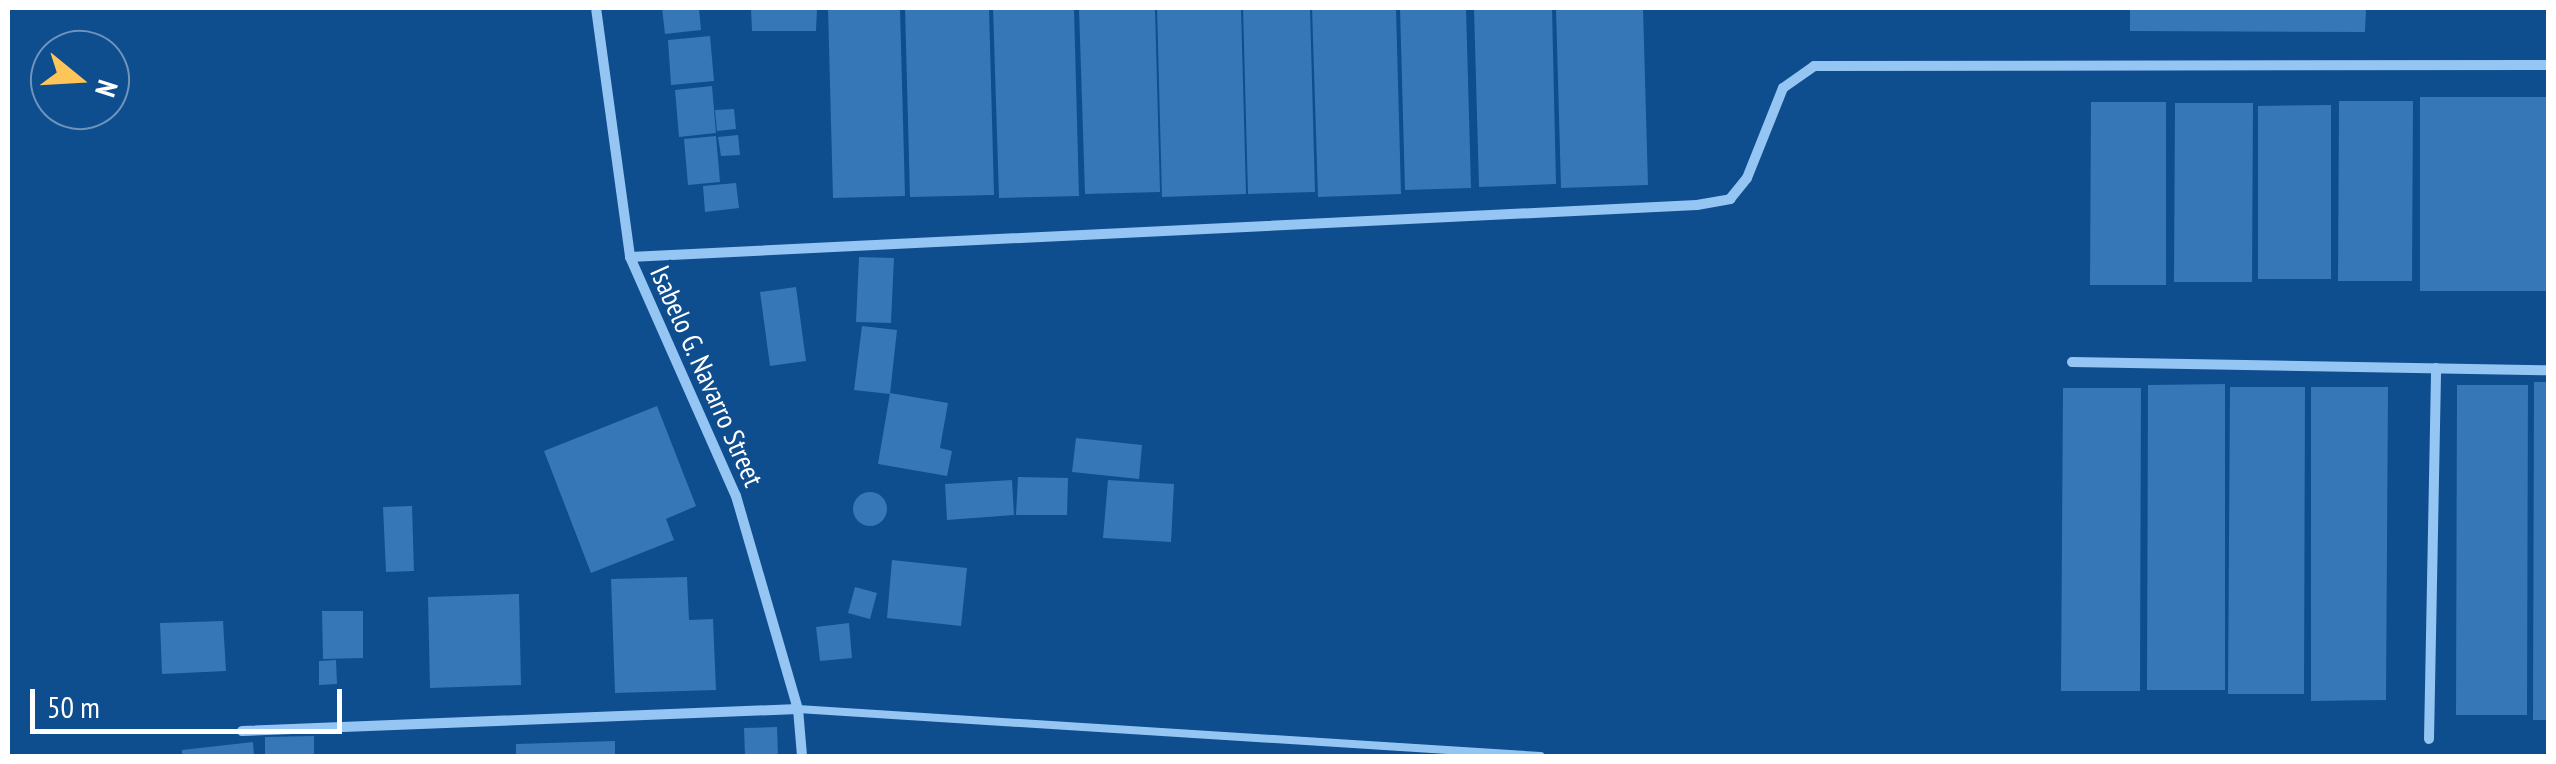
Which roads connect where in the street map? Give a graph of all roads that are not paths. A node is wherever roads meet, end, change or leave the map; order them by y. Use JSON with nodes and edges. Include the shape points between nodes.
{"nodes":[{"id":1,"x":596,"y":8,"type":"edge"},
{"id":2,"x":2548,"y":66,"type":"edge"},
{"id":3,"x":630,"y":257,"type":"junction"},
{"id":4,"x":2072,"y":362,"type":"dead end"},
{"id":5,"x":2436,"y":368,"type":"junction"},
{"id":6,"x":2548,"y":370,"type":"edge"},
{"id":7,"x":798,"y":708,"type":"junction"},
{"id":8,"x":242,"y":731,"type":"dead end"},
{"id":9,"x":2429,"y":739,"type":"dead end"},
{"id":10,"x":802,"y":756,"type":"edge"},
{"id":11,"x":1541,"y":756,"type":"edge"}],
"edges":[{"from":1,"to":3,"type":"street","name":"Isabelo G. Navarro Street"},
{"from":2,"to":3,"type":"street","via":[[1814,66],[1782,88],[1747,178],[1730,199],[1697,205]]},
{"from":3,"to":7,"type":"street","name":"Isabelo G. Navarro Street","via":[[736,496]]},
{"from":4,"to":5,"type":"street"},
{"from":5,"to":6,"type":"street"},
{"from":5,"to":9,"type":"street"},
{"from":7,"to":8,"type":"street"},
{"from":7,"to":10,"type":"street","name":"Isabelo G. Navarro Street"},
{"from":7,"to":11,"type":"lane"}]}
